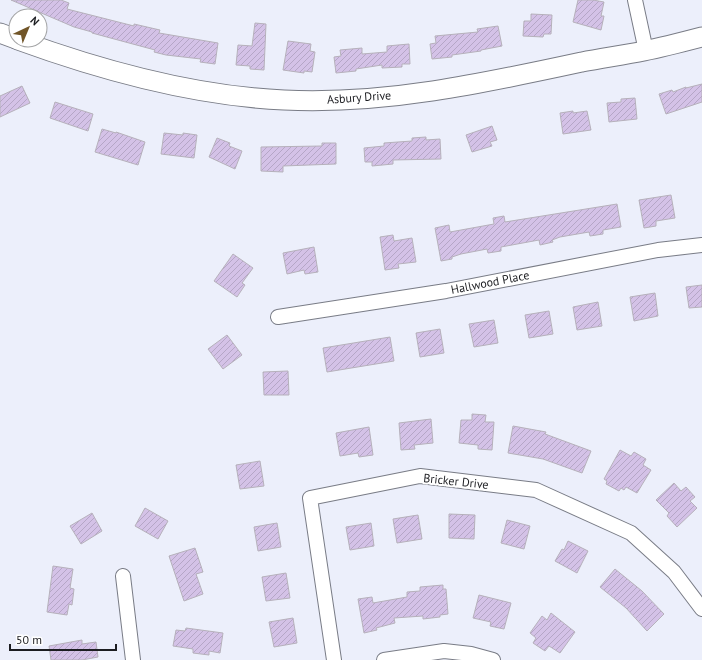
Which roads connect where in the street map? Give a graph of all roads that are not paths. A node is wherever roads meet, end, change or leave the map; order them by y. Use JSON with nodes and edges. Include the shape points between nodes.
{"nodes":[{"id":1,"x":635,"y":0,"type":"edge"},
{"id":2,"x":702,"y":37,"type":"edge"},
{"id":3,"x":41,"y":48,"type":"edge"},
{"id":4,"x":646,"y":51,"type":"junction"},
{"id":5,"x":702,"y":245,"type":"edge"},
{"id":6,"x":278,"y":317,"type":"dead end"},
{"id":7,"x":123,"y":576,"type":"dead end"},
{"id":8,"x":702,"y":609,"type":"edge"},
{"id":9,"x":133,"y":660,"type":"edge"},
{"id":10,"x":334,"y":660,"type":"edge"},
{"id":11,"x":384,"y":660,"type":"edge"},
{"id":12,"x":493,"y":660,"type":"edge"}],
"edges":[{"from":1,"to":4,"type":"street"},
{"from":2,"to":4,"type":"street","name":"Asbury Drive"},
{"from":3,"to":4,"type":"street","name":"Asbury Drive","via":[[104,69],[187,88],[244,96],[311,101],[382,97],[450,87]]},
{"from":5,"to":6,"type":"street","name":"Hallwood Place","via":[[658,250],[446,291]]},
{"from":7,"to":9,"type":"street"},
{"from":8,"to":10,"type":"street","name":"Bricker Drive","via":[[674,572],[631,533],[536,490],[420,476],[310,498]]},
{"from":11,"to":12,"type":"street","via":[[444,651]]}]}
